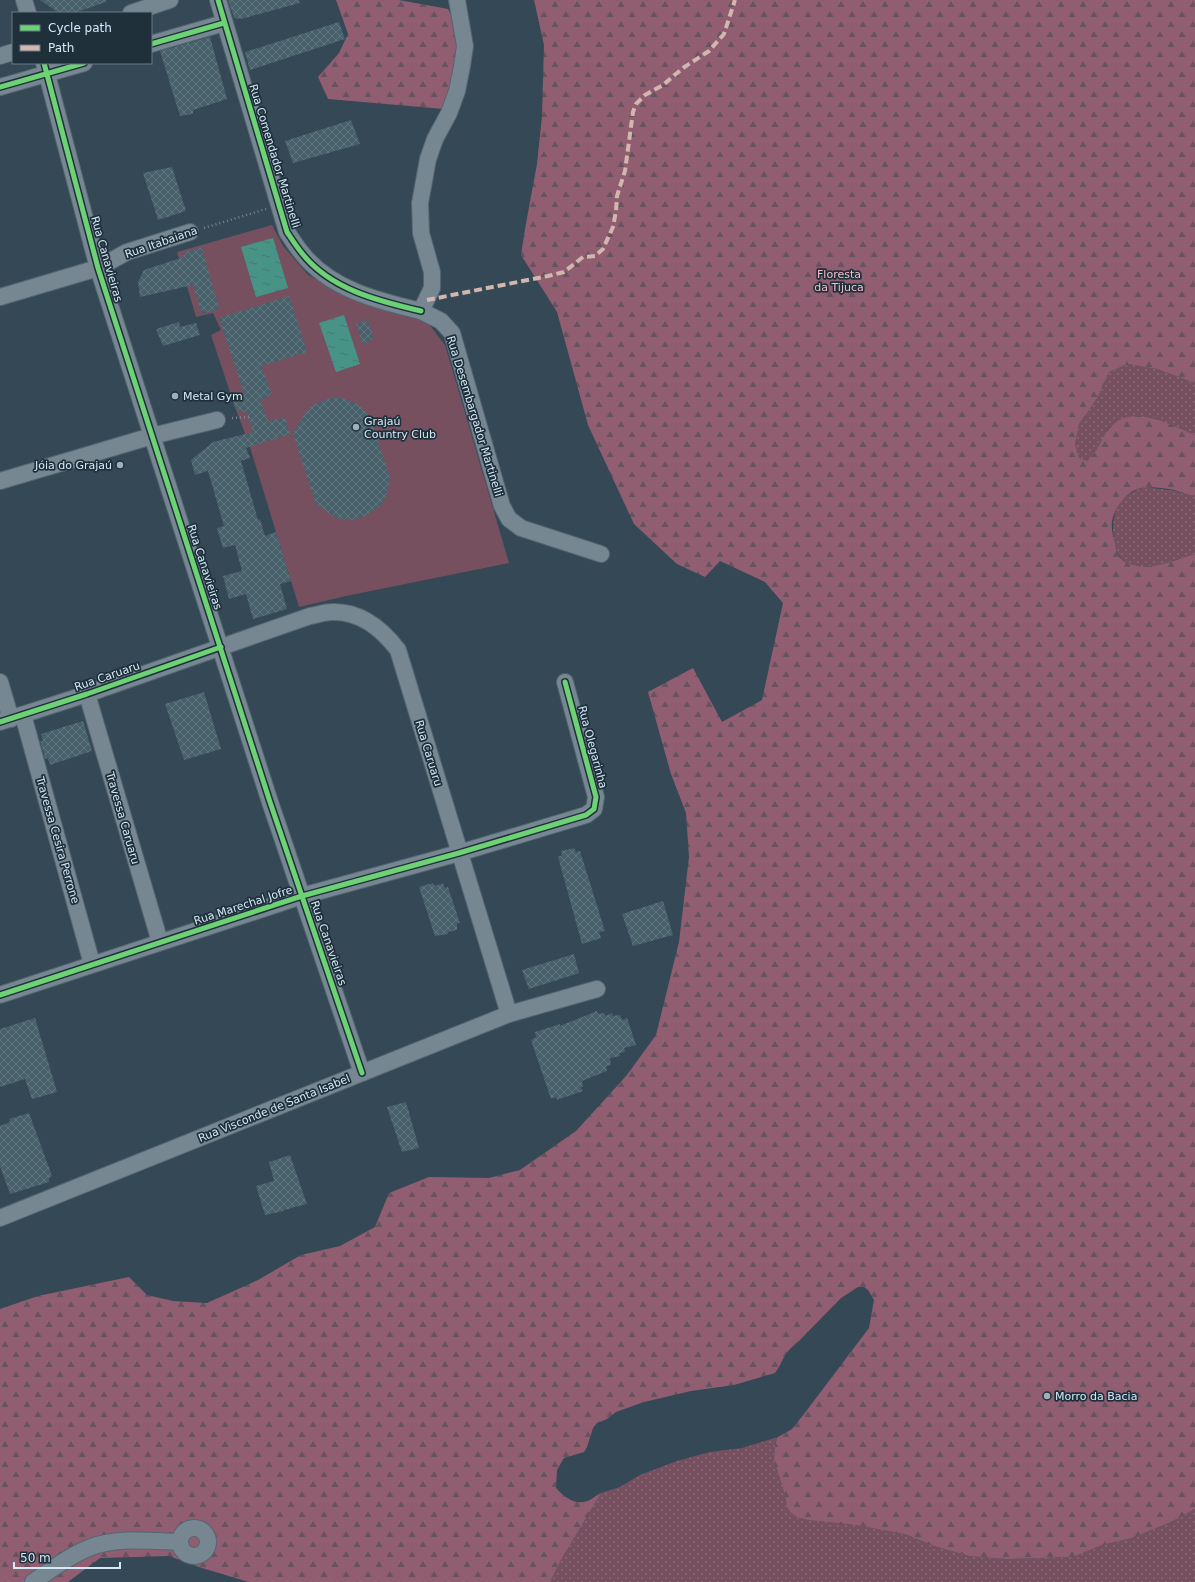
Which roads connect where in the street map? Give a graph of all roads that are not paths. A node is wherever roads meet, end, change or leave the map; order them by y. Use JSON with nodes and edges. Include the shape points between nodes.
{"nodes":[{"id":1,"x":24,"y":0,"type":"edge"},
{"id":2,"x":170,"y":0,"type":"edge"},
{"id":3,"x":218,"y":0,"type":"edge"},
{"id":4,"x":457,"y":0,"type":"edge"},
{"id":5,"x":28,"y":12,"type":"edge"},
{"id":6,"x":134,"y":12,"type":"edge"},
{"id":7,"x":224,"y":23,"type":"junction"},
{"id":8,"x":152,"y":44,"type":"edge"},
{"id":9,"x":12,"y":52,"type":"edge"},
{"id":10,"x":0,"y":56,"type":"edge"},
{"id":11,"x":76,"y":64,"type":"edge"},
{"id":12,"x":45,"y":68,"type":"edge"},
{"id":13,"x":0,"y":87,"type":"edge"},
{"id":14,"x":190,"y":232,"type":"road end"},
{"id":15,"x":98,"y":268,"type":"junction"},
{"id":16,"x":0,"y":296,"type":"edge"},
{"id":17,"x":421,"y":311,"type":"junction"},
{"id":18,"x":217,"y":420,"type":"dead end"},
{"id":19,"x":152,"y":436,"type":"junction"},
{"id":20,"x":0,"y":481,"type":"edge"},
{"id":21,"x":601,"y":554,"type":"dead end"},
{"id":22,"x":221,"y":647,"type":"junction"},
{"id":23,"x":0,"y":682,"type":"edge"},
{"id":24,"x":565,"y":682,"type":"dead end"},
{"id":25,"x":87,"y":694,"type":"junction"},
{"id":26,"x":11,"y":719,"type":"edge"},
{"id":27,"x":586,"y":815,"type":"joint"},
{"id":28,"x":459,"y":853,"type":"junction"},
{"id":29,"x":302,"y":896,"type":"junction"},
{"id":30,"x":160,"y":942,"type":"junction"},
{"id":31,"x":92,"y":964,"type":"junction"},
{"id":32,"x":597,"y":989,"type":"dead end"},
{"id":33,"x":0,"y":995,"type":"edge"},
{"id":34,"x":509,"y":1014,"type":"junction"},
{"id":35,"x":362,"y":1073,"type":"junction"},
{"id":36,"x":0,"y":1218,"type":"edge"},
{"id":37,"x":180,"y":1542,"type":"dead end"},
{"id":38,"x":33,"y":1582,"type":"edge"}],
"edges":[{"from":1,"to":5,"type":"street"},
{"from":2,"to":6,"type":"street"},
{"from":3,"to":7,"type":"street","name":"Rua Comendador Martinelli"},
{"from":4,"to":17,"type":"street","via":[[465,46],[462,66],[449,113],[428,159],[420,203],[421,233],[432,272],[432,288]]},
{"from":7,"to":8,"type":"street"},
{"from":7,"to":17,"type":"street","name":"Rua Comendador Martinelli","via":[[287,232],[301,253],[340,285],[371,298]]},
{"from":9,"to":10,"type":"street"},
{"from":11,"to":12,"type":"street"},
{"from":12,"to":13,"type":"street"},
{"from":12,"to":15,"type":"street","name":"Rua Canavieiras"},
{"from":14,"to":15,"type":"street","name":"Rua Itabaiana","via":[[127,252]]},
{"from":15,"to":16,"type":"street","name":"Rua Itabaiana"},
{"from":15,"to":19,"type":"street","name":"Rua Canavieiras"},
{"from":17,"to":21,"type":"street","name":"Rua Desembargador Martinelli","via":[[441,321],[452,333],[502,506],[509,519],[521,528]]},
{"from":18,"to":19,"type":"street"},
{"from":19,"to":20,"type":"street"},
{"from":19,"to":22,"type":"street","name":"Rua Canavieiras"},
{"from":22,"to":25,"type":"street","name":"Rua Caruaru"},
{"from":22,"to":28,"type":"street","name":"Rua Caruaru","via":[[310,616],[332,612],[366,620],[378,628],[398,650]]},
{"from":22,"to":29,"type":"street","name":"Rua Canavieiras"},
{"from":23,"to":26,"type":"street","name":"Travessa Cesira Perrone"},
{"from":24,"to":27,"type":"street","name":"Rua Olegarinha","via":[[596,797],[594,809]]},
{"from":25,"to":26,"type":"street","name":"Rua Caruaru"},
{"from":25,"to":30,"type":"street","name":"Travessa Caruaru"},
{"from":26,"to":31,"type":"street","name":"Travessa Cesira Perrone"},
{"from":27,"to":28,"type":"street","name":"Rua Marechal Jofre"},
{"from":28,"to":29,"type":"street","name":"Rua Marechal Jofre"},
{"from":28,"to":34,"type":"street","name":"Rua Caruaru"},
{"from":29,"to":30,"type":"street","name":"Rua Marechal Jofre"},
{"from":29,"to":35,"type":"street","name":"Rua Canavieiras"},
{"from":30,"to":31,"type":"street","name":"Rua Marechal Jofre"},
{"from":31,"to":33,"type":"street","name":"Rua Marechal Jofre"},
{"from":32,"to":34,"type":"street","name":"Rua Visconde de Santa Isabel"},
{"from":34,"to":35,"type":"street","name":"Rua Visconde de Santa Isabel"},
{"from":35,"to":36,"type":"street","name":"Rua Visconde de Santa Isabel"},
{"from":37,"to":38,"type":"street","via":[[139,1541],[91,1547]]}]}
